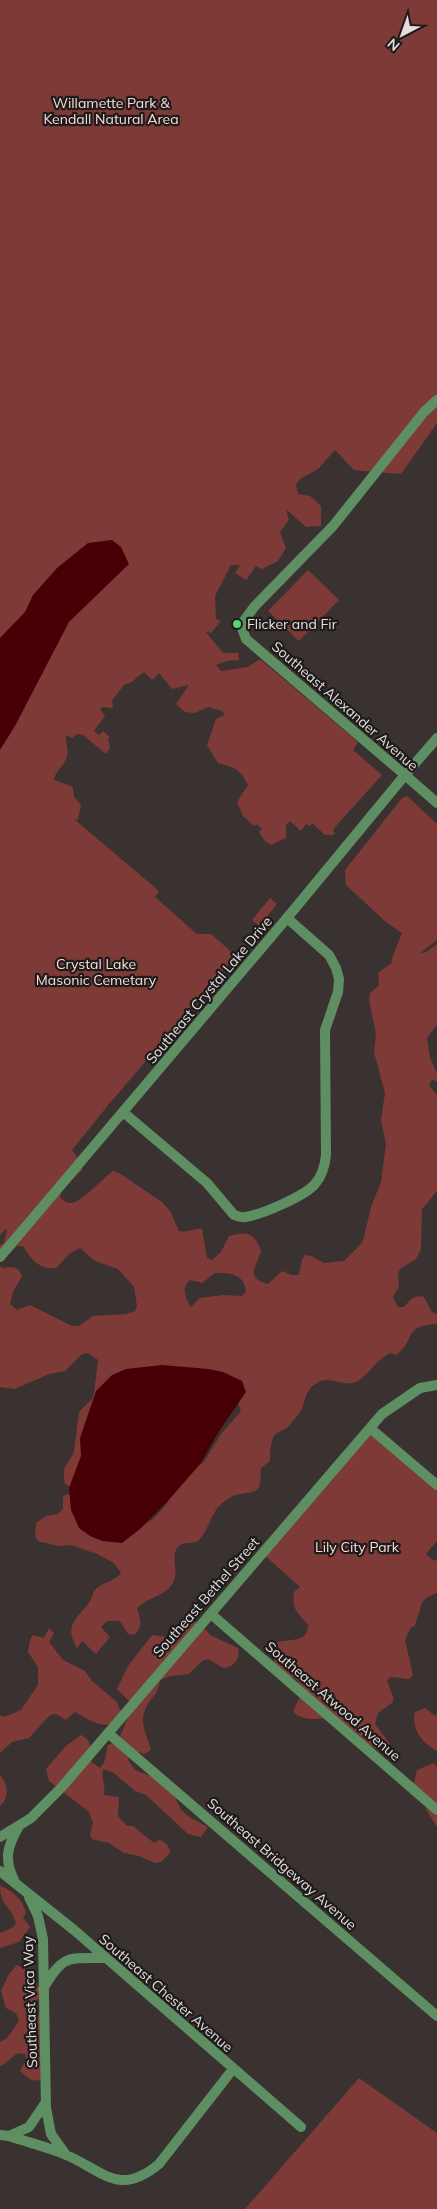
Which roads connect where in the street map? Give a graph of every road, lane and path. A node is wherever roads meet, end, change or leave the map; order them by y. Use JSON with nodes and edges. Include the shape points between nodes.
{"nodes":[{"id":1,"x":437,"y":400,"type":"edge"},
{"id":2,"x":437,"y":738,"type":"edge"},
{"id":3,"x":405,"y":775,"type":"junction"},
{"id":4,"x":437,"y":803,"type":"edge"},
{"id":5,"x":287,"y":918,"type":"junction"},
{"id":6,"x":123,"y":1112,"type":"junction"},
{"id":7,"x":0,"y":1257,"type":"edge"},
{"id":8,"x":437,"y":1385,"type":"edge"},
{"id":9,"x":370,"y":1428,"type":"junction"},
{"id":10,"x":437,"y":1485,"type":"edge"},
{"id":11,"x":211,"y":1614,"type":"junction"},
{"id":12,"x":108,"y":1733,"type":"junction"},
{"id":13,"x":437,"y":1810,"type":"edge"},
{"id":14,"x":19,"y":1826,"type":"junction"},
{"id":15,"x":0,"y":1836,"type":"edge"},
{"id":16,"x":0,"y":1871,"type":"edge"},
{"id":17,"x":14,"y":1880,"type":"junction"},
{"id":18,"x":105,"y":1958,"type":"junction"},
{"id":19,"x":43,"y":1990,"type":"junction"},
{"id":20,"x":437,"y":2016,"type":"edge"},
{"id":21,"x":233,"y":2069,"type":"junction"},
{"id":22,"x":47,"y":2102,"type":"junction"},
{"id":23,"x":301,"y":2127,"type":"dead end"},
{"id":24,"x":4,"y":2135,"type":"edge"},
{"id":25,"x":66,"y":2155,"type":"junction"}],
"edges":[{"from":1,"to":3,"type":"street","name":"Southeast Alexander Avenue","via":[[333,526],[254,607],[241,625],[246,639]]},
{"from":2,"to":3,"type":"street","name":"Southeast Crystal Lake Drive"},
{"from":3,"to":4,"type":"street","name":"Southeast Alexander Avenue"},
{"from":3,"to":5,"type":"street","name":"Southeast Crystal Lake Drive"},
{"from":5,"to":6,"type":"street","name":"Southeast Crystal Lake Drive"},
{"from":5,"to":6,"type":"street","via":[[329,956],[338,979],[338,992],[325,1030],[325,1166],[315,1185],[305,1193],[247,1217],[234,1215],[207,1183]]},
{"from":6,"to":7,"type":"street","name":"Southeast Crystal Lake Drive"},
{"from":8,"to":9,"type":"street","name":"Southeast Bethel Street","via":[[420,1388],[397,1402]]},
{"from":9,"to":10,"type":"street"},
{"from":9,"to":11,"type":"street","name":"Southeast Bethel Street"},
{"from":11,"to":12,"type":"street","name":"Southeast Bethel Street"},
{"from":11,"to":13,"type":"street","name":"Southeast Atwood Avenue"},
{"from":12,"to":14,"type":"street","name":"Southeast Bethel Street","via":[[60,1788]]},
{"from":12,"to":20,"type":"street","name":"Southeast Bridgeway Avenue"},
{"from":14,"to":15,"type":"street","name":"Southeast Bethel Street"},
{"from":14,"to":17,"type":"street","via":[[8,1848]]},
{"from":16,"to":17,"type":"street","name":"Southeast Chester Avenue"},
{"from":17,"to":18,"type":"street","name":"Southeast Chester Avenue"},
{"from":17,"to":19,"type":"street","name":"Southeast Vica Way","via":[[28,1894],[40,1921]]},
{"from":18,"to":19,"type":"street","via":[[82,1956],[63,1962]]},
{"from":18,"to":21,"type":"street","name":"Southeast Chester Avenue"},
{"from":19,"to":22,"type":"street","name":"Southeast Vica Way"},
{"from":21,"to":23,"type":"street","name":"Southeast Chester Avenue"},
{"from":21,"to":25,"type":"street","via":[[159,2164],[141,2176],[124,2180],[111,2178]]},
{"from":22,"to":24,"type":"street","via":[[29,2128]]},
{"from":22,"to":25,"type":"street","name":"Southeast Vica Way","via":[[51,2134]]},
{"from":24,"to":25,"type":"street"}]}
